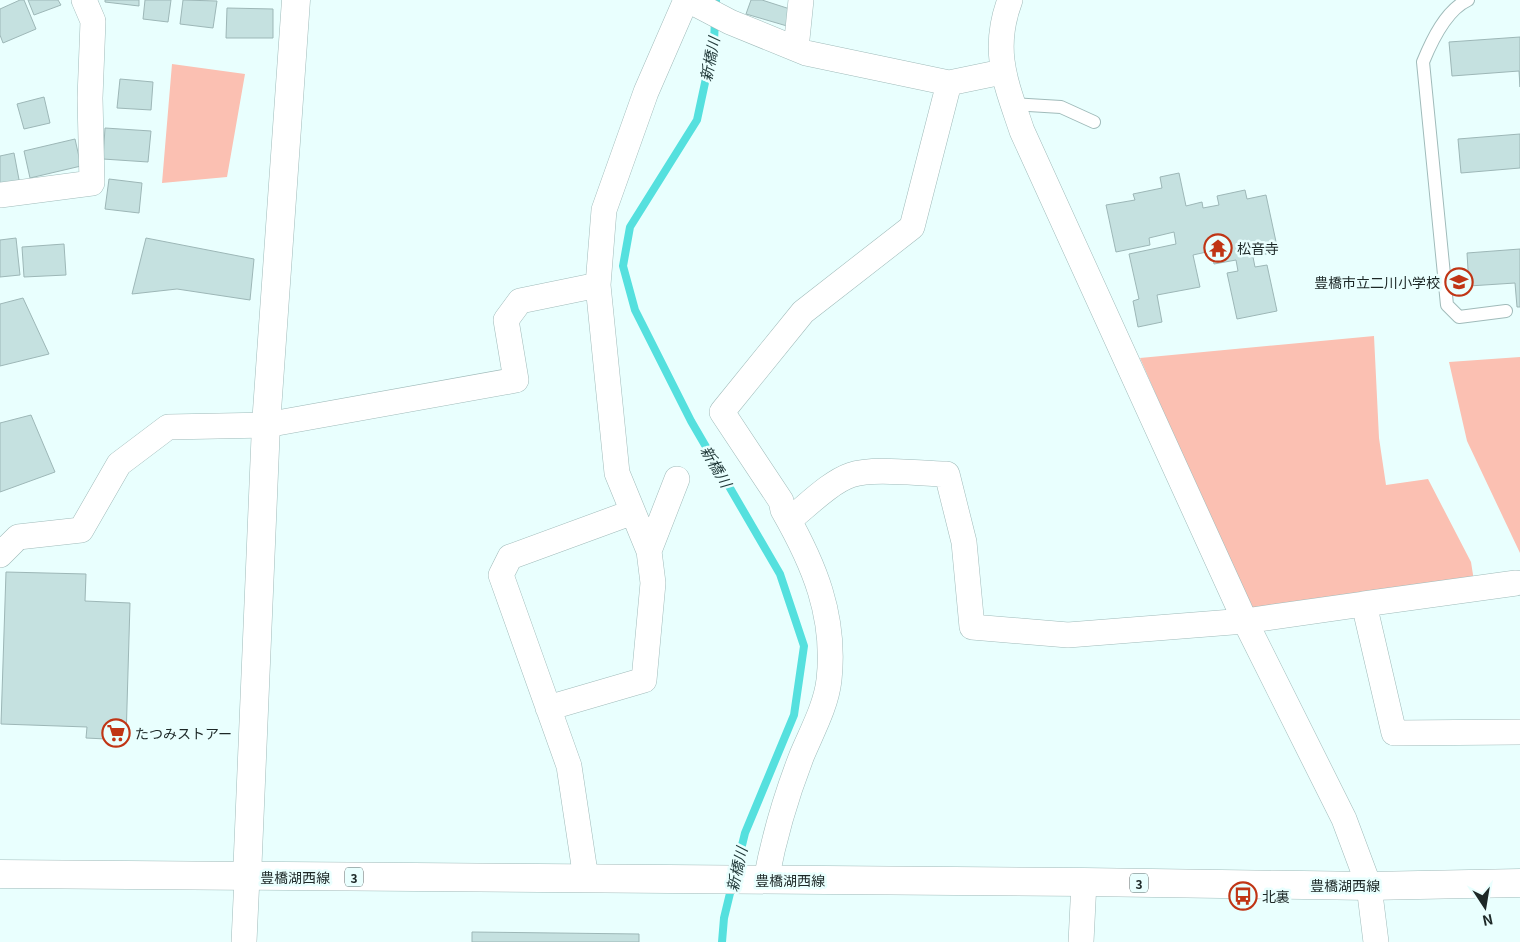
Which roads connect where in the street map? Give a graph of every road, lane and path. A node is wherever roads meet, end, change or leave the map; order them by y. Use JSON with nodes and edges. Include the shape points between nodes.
{"nodes":[{"id":1,"x":84,"y":0,"type":"edge"},
{"id":2,"x":296,"y":0,"type":"edge"},
{"id":3,"x":801,"y":0,"type":"edge"},
{"id":4,"x":1010,"y":0,"type":"edge"},
{"id":5,"x":1468,"y":0,"type":"edge"},
{"id":6,"x":689,"y":1,"type":"edge"},
{"id":7,"x":794,"y":48,"type":"junction"},
{"id":8,"x":1002,"y":72,"type":"junction"},
{"id":9,"x":949,"y":83,"type":"junction"},
{"id":10,"x":1013,"y":104,"type":"junction"},
{"id":11,"x":1094,"y":122,"type":"dead end"},
{"id":12,"x":0,"y":195,"type":"edge"},
{"id":13,"x":598,"y":285,"type":"junction"},
{"id":14,"x":1506,"y":312,"type":"dead end"},
{"id":15,"x":266,"y":425,"type":"junction"},
{"id":16,"x":677,"y":479,"type":"dead end"},
{"id":17,"x":632,"y":512,"type":"junction"},
{"id":18,"x":789,"y":520,"type":"junction"},
{"id":19,"x":649,"y":550,"type":"junction"},
{"id":20,"x":0,"y":555,"type":"edge"},
{"id":21,"x":1516,"y":583,"type":"dead end"},
{"id":22,"x":1364,"y":604,"type":"junction"},
{"id":23,"x":1245,"y":621,"type":"junction"},
{"id":24,"x":548,"y":708,"type":"junction"},
{"id":25,"x":1520,"y":732,"type":"edge"},
{"id":26,"x":0,"y":874,"type":"edge"},
{"id":27,"x":247,"y":877,"type":"junction"},
{"id":28,"x":586,"y":879,"type":"junction"},
{"id":29,"x":762,"y":880,"type":"junction"},
{"id":30,"x":1084,"y":882,"type":"junction"},
{"id":31,"x":1520,"y":883,"type":"edge"},
{"id":32,"x":1369,"y":886,"type":"junction"},
{"id":33,"x":244,"y":942,"type":"edge"},
{"id":34,"x":1081,"y":942,"type":"edge"},
{"id":35,"x":1376,"y":942,"type":"edge"}],
"edges":[{"from":1,"to":12,"type":"street","via":[[93,20],[90,98],[92,183]]},
{"from":2,"to":15,"type":"main road"},
{"from":3,"to":7,"type":"street"},
{"from":4,"to":8,"type":"street","via":[[1000,42]]},
{"from":5,"to":14,"type":"lane","via":[[1456,5],[1430,44],[1423,62],[1447,305],[1459,317]]},
{"from":6,"to":7,"type":"street"},
{"from":6,"to":13,"type":"street","via":[[646,92],[604,210]]},
{"from":7,"to":9,"type":"street"},
{"from":8,"to":9,"type":"street"},
{"from":8,"to":10,"type":"street"},
{"from":9,"to":18,"type":"street","via":[[912,228],[803,312],[722,412],[781,501]]},
{"from":10,"to":11,"type":"lane","via":[[1061,106]]},
{"from":10,"to":23,"type":"street","via":[[1022,132]]},
{"from":13,"to":15,"type":"street","via":[[520,301],[506,320],[516,380]]},
{"from":13,"to":17,"type":"street","via":[[616,473]]},
{"from":15,"to":20,"type":"street","via":[[168,427],[119,464],[81,530],[18,537]]},
{"from":15,"to":27,"type":"main road"},
{"from":16,"to":19,"type":"street"},
{"from":17,"to":19,"type":"street"},
{"from":17,"to":24,"type":"street","via":[[510,557],[501,575]]},
{"from":18,"to":23,"type":"street","via":[[851,475],[867,472],[947,474],[964,542],[972,627],[1068,635]]},
{"from":18,"to":29,"type":"street","via":[[824,600],[831,645],[829,682],[776,828]]},
{"from":19,"to":24,"type":"street","via":[[653,583],[644,680]]},
{"from":21,"to":22,"type":"street"},
{"from":22,"to":23,"type":"street"},
{"from":22,"to":25,"type":"street","via":[[1394,733]]},
{"from":23,"to":32,"type":"street","via":[[1344,819]]},
{"from":24,"to":28,"type":"street","via":[[569,766]]},
{"from":26,"to":27,"type":"main road","name":"豊橋湖西線","number":"3"},
{"from":27,"to":28,"type":"main road","name":"豊橋湖西線","number":"3"},
{"from":27,"to":33,"type":"street"},
{"from":28,"to":29,"type":"main road","name":"豊橋湖西線","number":"3"},
{"from":29,"to":30,"type":"main road","name":"豊橋湖西線","number":"3"},
{"from":30,"to":32,"type":"main road","name":"豊橋湖西線","number":"3"},
{"from":30,"to":34,"type":"street"},
{"from":31,"to":32,"type":"main road","name":"豊橋湖西線","number":"3"},
{"from":32,"to":35,"type":"street"}]}
